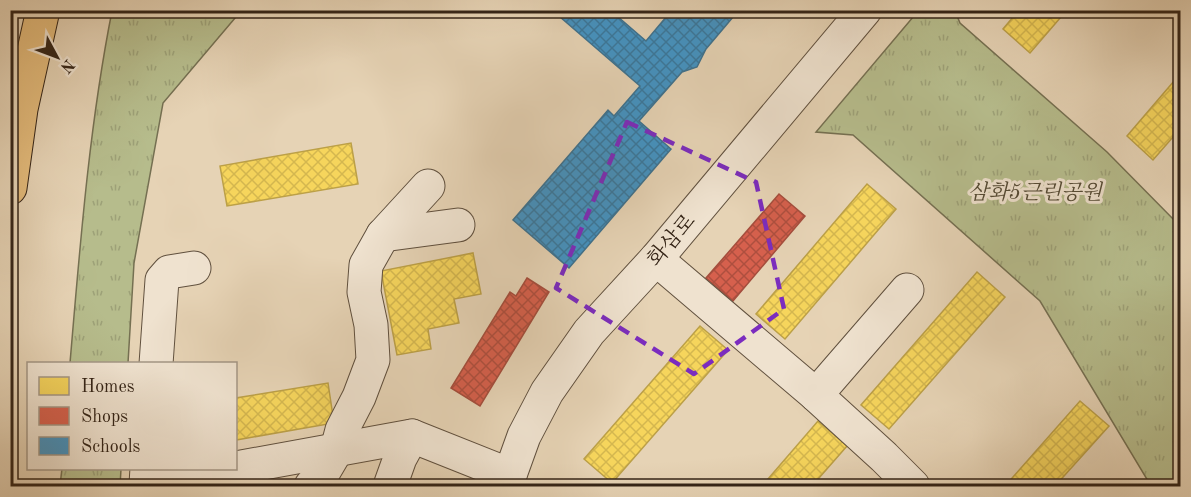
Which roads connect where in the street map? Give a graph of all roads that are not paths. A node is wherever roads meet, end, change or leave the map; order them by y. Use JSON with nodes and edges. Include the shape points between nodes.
{"nodes":[{"id":1,"x":43,"y":10,"type":"edge"},
{"id":2,"x":865,"y":10,"type":"edge"},
{"id":3,"x":428,"y":186,"type":"dead end"},
{"id":4,"x":10,"y":188,"type":"edge"},
{"id":5,"x":458,"y":225,"type":"dead end"},
{"id":6,"x":383,"y":235,"type":"junction"},
{"id":7,"x":656,"y":259,"type":"junction"},
{"id":8,"x":194,"y":268,"type":"dead end"},
{"id":9,"x":907,"y":290,"type":"dead end"},
{"id":10,"x":156,"y":362,"type":"edge"},
{"id":11,"x":816,"y":395,"type":"junction"},
{"id":12,"x":412,"y":436,"type":"junction"},
{"id":13,"x":337,"y":449,"type":"junction"},
{"id":14,"x":237,"y":468,"type":"edge"},
{"id":15,"x":216,"y":470,"type":"edge"},
{"id":16,"x":147,"y":480,"type":"edge"},
{"id":17,"x":508,"y":481,"type":"edge"},
{"id":18,"x":311,"y":486,"type":"edge"},
{"id":19,"x":390,"y":486,"type":"edge"},
{"id":20,"x":913,"y":486,"type":"edge"}],
"edges":[{"from":1,"to":4,"type":"main road","via":[[21,109]]},
{"from":2,"to":7,"type":"street","name":"화삼로"},
{"from":3,"to":6,"type":"street"},
{"from":5,"to":6,"type":"street"},
{"from":6,"to":13,"type":"street","via":[[366,265],[364,292],[373,360]]},
{"from":7,"to":11,"type":"street"},
{"from":7,"to":17,"type":"street","name":"화삼로","via":[[590,332],[547,392],[524,436]]},
{"from":8,"to":10,"type":"street","via":[[169,272],[162,280]]},
{"from":9,"to":11,"type":"street"},
{"from":11,"to":20,"type":"street"},
{"from":12,"to":13,"type":"street"},
{"from":12,"to":17,"type":"street"},
{"from":12,"to":19,"type":"street"},
{"from":13,"to":14,"type":"street"},
{"from":13,"to":18,"type":"street"},
{"from":15,"to":16,"type":"street"}]}
